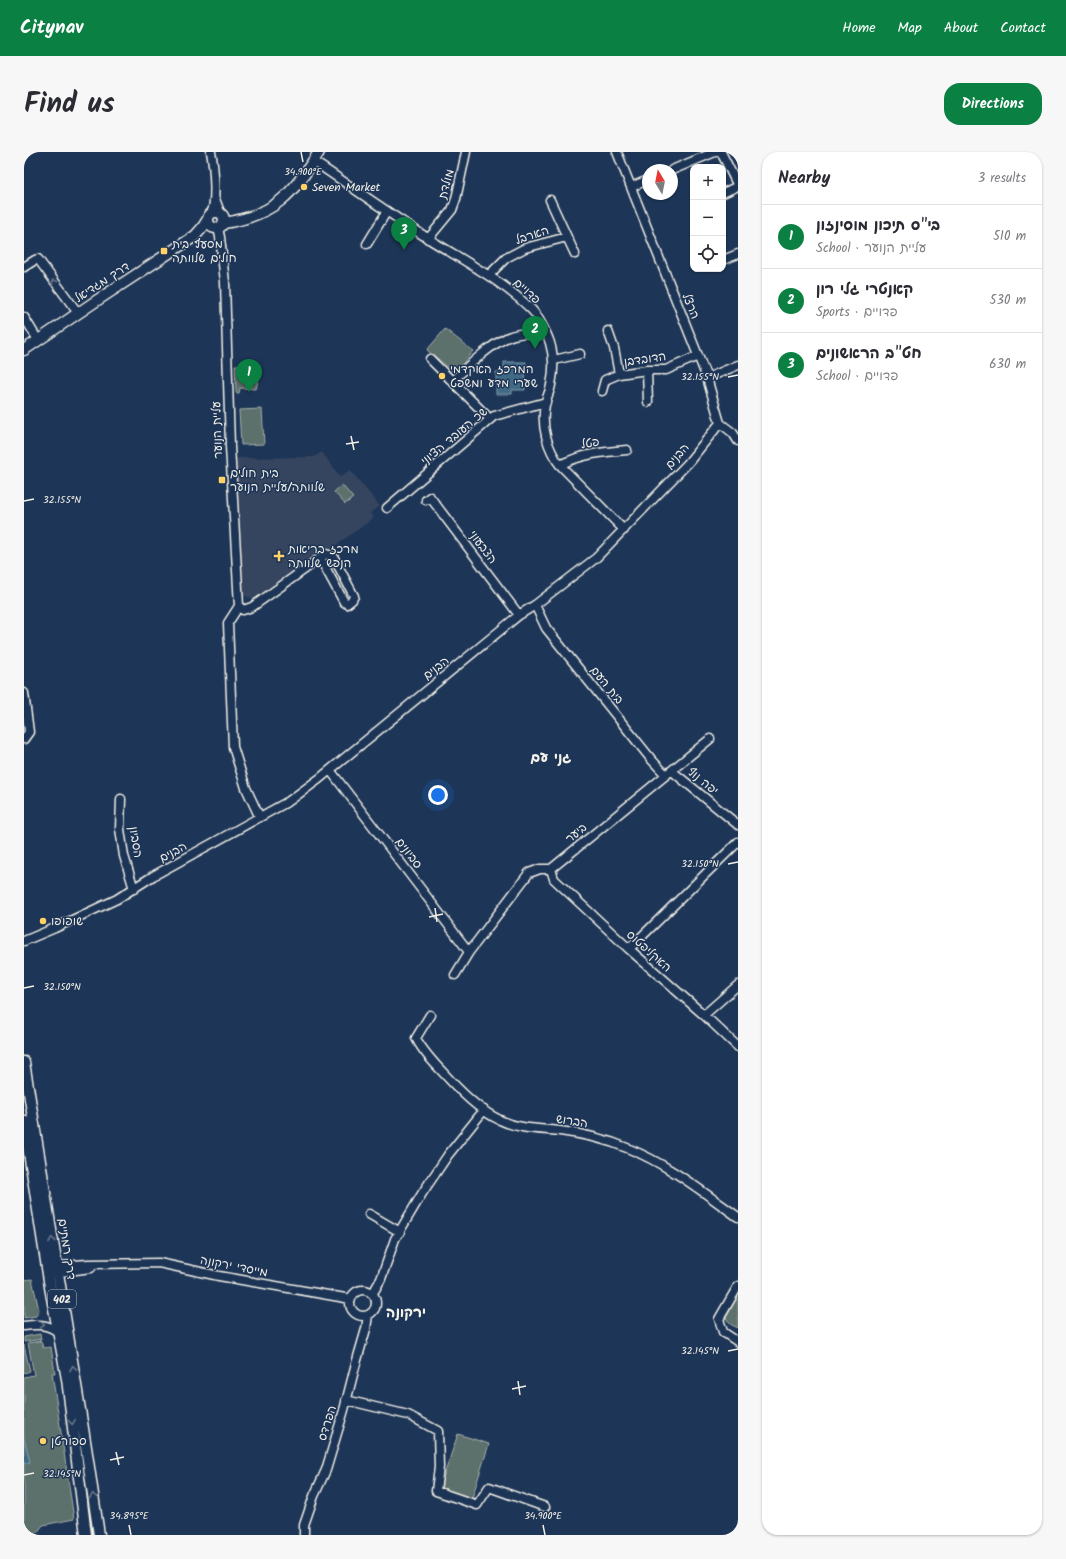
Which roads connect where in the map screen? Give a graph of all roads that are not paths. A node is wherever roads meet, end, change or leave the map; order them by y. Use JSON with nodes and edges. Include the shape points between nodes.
{"nodes":[{"id":1,"x":211,"y":152,"type":"edge"},
{"id":2,"x":319,"y":152,"type":"edge"},
{"id":3,"x":466,"y":152,"type":"edge"},
{"id":4,"x":617,"y":152,"type":"edge"},
{"id":5,"x":715,"y":152,"type":"edge"},
{"id":6,"x":721,"y":152,"type":"edge"},
{"id":7,"x":314,"y":157,"type":"edge"},
{"id":8,"x":678,"y":167,"type":"edge"},
{"id":9,"x":642,"y":182,"type":"edge"},
{"id":10,"x":738,"y":186,"type":"edge"},
{"id":11,"x":631,"y":187,"type":"junction"},
{"id":12,"x":726,"y":192,"type":"edge"},
{"id":13,"x":550,"y":200,"type":"dead end"},
{"id":14,"x":387,"y":211,"type":"junction"},
{"id":15,"x":217,"y":220,"type":"junction"},
{"id":16,"x":567,"y":237,"type":"junction"},
{"id":17,"x":428,"y":239,"type":"junction"},
{"id":18,"x":367,"y":244,"type":"dead end"},
{"id":19,"x":575,"y":254,"type":"dead end"},
{"id":20,"x":738,"y":254,"type":"edge"},
{"id":21,"x":726,"y":259,"type":"edge"},
{"id":22,"x":24,"y":267,"type":"edge"},
{"id":23,"x":489,"y":275,"type":"junction"},
{"id":24,"x":78,"y":313,"type":"junction"},
{"id":25,"x":24,"y":317,"type":"edge"},
{"id":26,"x":608,"y":331,"type":"dead end"},
{"id":27,"x":545,"y":332,"type":"junction"},
{"id":28,"x":38,"y":340,"type":"junction"},
{"id":29,"x":24,"y":350,"type":"edge"},
{"id":30,"x":580,"y":354,"type":"dead end"},
{"id":31,"x":698,"y":356,"type":"junction"},
{"id":32,"x":430,"y":359,"type":"dead end"},
{"id":33,"x":554,"y":360,"type":"junction"},
{"id":34,"x":738,"y":365,"type":"edge"},
{"id":35,"x":647,"y":370,"type":"junction"},
{"id":36,"x":619,"y":374,"type":"junction"},
{"id":37,"x":707,"y":378,"type":"junction"},
{"id":38,"x":452,"y":381,"type":"junction"},
{"id":39,"x":602,"y":391,"type":"dead end"},
{"id":40,"x":546,"y":402,"type":"junction"},
{"id":41,"x":648,"y":402,"type":"dead end"},
{"id":42,"x":490,"y":419,"type":"junction"},
{"id":43,"x":720,"y":423,"type":"junction"},
{"id":44,"x":738,"y":441,"type":"edge"},
{"id":45,"x":627,"y":450,"type":"dead end"},
{"id":46,"x":560,"y":465,"type":"junction"},
{"id":47,"x":426,"y":500,"type":"dead end"},
{"id":48,"x":388,"y":508,"type":"dead end"},
{"id":49,"x":624,"y":530,"type":"junction"},
{"id":50,"x":320,"y":558,"type":"junction"},
{"id":51,"x":535,"y":605,"type":"junction"},
{"id":52,"x":239,"y":606,"type":"junction"},
{"id":53,"x":519,"y":615,"type":"junction"},
{"id":54,"x":24,"y":693,"type":"edge"},
{"id":55,"x":24,"y":739,"type":"edge"},
{"id":56,"x":710,"y":739,"type":"dead end"},
{"id":57,"x":330,"y":770,"type":"junction"},
{"id":58,"x":669,"y":773,"type":"junction"},
{"id":59,"x":121,"y":799,"type":"dead end"},
{"id":60,"x":259,"y":816,"type":"junction"},
{"id":61,"x":738,"y":825,"type":"edge"},
{"id":62,"x":738,"y":842,"type":"edge"},
{"id":63,"x":551,"y":869,"type":"junction"},
{"id":64,"x":134,"y":889,"type":"junction"},
{"id":65,"x":24,"y":941,"type":"edge"},
{"id":66,"x":629,"y":949,"type":"junction"},
{"id":67,"x":469,"y":952,"type":"junction"},
{"id":68,"x":456,"y":975,"type":"dead end"},
{"id":69,"x":738,"y":984,"type":"edge"},
{"id":70,"x":430,"y":1015,"type":"dead end"},
{"id":71,"x":704,"y":1015,"type":"junction"},
{"id":72,"x":738,"y":1047,"type":"edge"},
{"id":73,"x":24,"y":1062,"type":"edge"},
{"id":74,"x":484,"y":1110,"type":"junction"},
{"id":75,"x":26,"y":1132,"type":"edge"},
{"id":76,"x":27,"y":1160,"type":"edge"},
{"id":77,"x":369,"y":1214,"type":"dead end"},
{"id":78,"x":738,"y":1217,"type":"edge"},
{"id":79,"x":400,"y":1232,"type":"junction"},
{"id":80,"x":54,"y":1271,"type":"junction"},
{"id":81,"x":738,"y":1286,"type":"edge"},
{"id":82,"x":373,"y":1293,"type":"junction"},
{"id":83,"x":350,"y":1299,"type":"junction"},
{"id":84,"x":368,"y":1315,"type":"junction"},
{"id":85,"x":24,"y":1326,"type":"edge"},
{"id":86,"x":58,"y":1332,"type":"junction"},
{"id":87,"x":738,"y":1342,"type":"edge"},
{"id":88,"x":346,"y":1400,"type":"junction"},
{"id":89,"x":545,"y":1507,"type":"dead end"},
{"id":90,"x":86,"y":1535,"type":"edge"},
{"id":91,"x":99,"y":1535,"type":"edge"},
{"id":92,"x":304,"y":1535,"type":"edge"}],
"edges":[{"from":1,"to":15,"type":"street","name":"עליית הנוער"},
{"from":2,"to":7,"type":"main road"},
{"from":3,"to":17,"type":"street","name":"מולדת","via":[[452,210]]},
{"from":4,"to":11,"type":"street","name":"הרצל"},
{"from":5,"to":8,"type":"street"},
{"from":6,"to":10,"type":"street"},
{"from":7,"to":14,"type":"street","name":"פדויים"},
{"from":7,"to":15,"type":"main road","via":[[276,197],[261,207]]},
{"from":9,"to":11,"type":"street"},
{"from":10,"to":12,"type":"street"},
{"from":11,"to":31,"type":"street","name":"הרצל"},
{"from":13,"to":16,"type":"street","name":"הארבל"},
{"from":14,"to":17,"type":"street","name":"פדויים"},
{"from":14,"to":18,"type":"street"},
{"from":15,"to":24,"type":"main road","name":"דרך מגדיאל"},
{"from":15,"to":52,"type":"street","name":"עליית הנוער","via":[[225,282],[230,446]]},
{"from":16,"to":19,"type":"street","name":"הארבל"},
{"from":16,"to":23,"type":"street","name":"הארבל","via":[[525,248],[506,258]]},
{"from":17,"to":23,"type":"street","name":"פדויים"},
{"from":20,"to":21,"type":"street"},
{"from":24,"to":22,"type":"street","one_way":true,"via":[[38,259]]},
{"from":23,"to":27,"type":"street","name":"פדויים","via":[[532,310]]},
{"from":24,"to":28,"type":"main road","name":"דרך מגדיאל"},
{"from":25,"to":28,"type":"street"},
{"from":26,"to":36,"type":"street"},
{"from":27,"to":33,"type":"street","name":"פדויים"},
{"from":27,"to":38,"type":"street","via":[[509,337],[485,351]]},
{"from":28,"to":29,"type":"main road","name":"דרך מגדיאל"},
{"from":30,"to":33,"type":"street"},
{"from":31,"to":35,"type":"street","name":"הדובדבן","via":[[666,370]]},
{"from":31,"to":37,"type":"street","name":"הרצל"},
{"from":32,"to":38,"type":"street"},
{"from":33,"to":40,"type":"street","name":"פדויים"},
{"from":34,"to":37,"type":"street"},
{"from":35,"to":36,"type":"street","name":"הדובדבן"},
{"from":35,"to":41,"type":"street"},
{"from":36,"to":39,"type":"street","name":"הדובדבן","via":[[605,380]]},
{"from":37,"to":43,"type":"street","name":"הרצל"},
{"from":38,"to":42,"type":"street"},
{"from":40,"to":42,"type":"street","name":"שכ העובד הציוני"},
{"from":40,"to":46,"type":"street","name":"פדויים","via":[[545,434],[554,458]]},
{"from":42,"to":48,"type":"street","name":"שכ העובד הציוני"},
{"from":43,"to":44,"type":"street","via":[[733,433]]},
{"from":43,"to":49,"type":"street","name":"הבנים","via":[[688,463]]},
{"from":45,"to":46,"type":"street","name":"פטל","via":[[573,458]]},
{"from":46,"to":49,"type":"street","name":"פדויים"},
{"from":47,"to":53,"type":"street","name":"הצבעוני","via":[[430,497]]},
{"from":49,"to":51,"type":"street","name":"הבנים","via":[[596,558]]},
{"from":50,"to":50,"type":"street","via":[[344,602],[347,604],[354,596],[333,556],[326,554]]},
{"from":50,"to":52,"type":"street","via":[[252,608],[243,610]]},
{"from":51,"to":53,"type":"street","name":"הבנים"},
{"from":51,"to":58,"type":"street","name":"בית העם","via":[[546,628],[652,760]]},
{"from":52,"to":60,"type":"street","via":[[228,623],[233,747],[246,788]]},
{"from":53,"to":57,"type":"street","name":"הבנים"},
{"from":54,"to":55,"type":"street","via":[[29,732]]},
{"from":56,"to":58,"type":"street","name":"ביער"},
{"from":57,"to":60,"type":"street","name":"הבנים","via":[[288,801]]},
{"from":57,"to":67,"type":"street","name":"סביונים"},
{"from":58,"to":61,"type":"street","name":"יפה נוף"},
{"from":58,"to":63,"type":"street","name":"ביער"},
{"from":59,"to":64,"type":"street","name":"הסביון","via":[[120,829],[124,856]]},
{"from":60,"to":64,"type":"street","name":"הבנים"},
{"from":62,"to":66,"type":"street"},
{"from":63,"to":66,"type":"street","name":"האקליפטוס","via":[[554,879]]},
{"from":63,"to":67,"type":"street","via":[[540,868],[529,873]]},
{"from":64,"to":65,"type":"street","name":"הבנים"},
{"from":66,"to":71,"type":"street","name":"האקליפטוס"},
{"from":67,"to":68,"type":"street"},
{"from":69,"to":71,"type":"street"},
{"from":70,"to":74,"type":"street","name":"הברוש","via":[[416,1038],[420,1046],[460,1091]]},
{"from":71,"to":72,"type":"street","name":"האקליפטוס"},
{"from":73,"to":75,"type":"main road","name":"דרך רמתיים","number":"402"},
{"from":74,"to":78,"type":"street","name":"הברוש","via":[[498,1120],[514,1125],[582,1134],[634,1150],[660,1163]]},
{"from":74,"to":79,"type":"street","via":[[448,1155]]},
{"from":75,"to":76,"type":"main road","name":"דרך רמתיים","number":"402"},
{"from":80,"to":75,"type":"main road","name":"דרך רמתיים","number":"402","one_way":true},
{"from":76,"to":80,"type":"main road","name":"דרך רמתיים","number":"402"},
{"from":77,"to":79,"type":"street"},
{"from":79,"to":82,"type":"street"},
{"from":80,"to":83,"type":"street","name":"מייסדי ירקונה","via":[[113,1264],[159,1263]]},
{"from":80,"to":86,"type":"main road","name":"דרך רמתיים","number":"402"},
{"from":91,"to":80,"type":"main road","name":"דרך רמתיים","number":"402","one_way":true,"via":[[85,1439]]},
{"from":81,"to":87,"type":"street","via":[[721,1314],[719,1324],[722,1332]]},
{"from":82,"to":83,"type":"street","via":[[361,1290],[354,1293]]},
{"from":82,"to":84,"type":"street","via":[[377,1304]]},
{"from":83,"to":84,"type":"street","via":[[354,1312],[362,1316]]},
{"from":84,"to":88,"type":"street","name":"הפרדס"},
{"from":85,"to":86,"type":"street","one_way":true,"via":[[46,1325]]},
{"from":86,"to":90,"type":"main road","name":"דרך רמתיים","number":"402","one_way":true,"via":[[67,1379]]},
{"from":88,"to":89,"type":"street","via":[[408,1415],[438,1431],[439,1467],[436,1491],[477,1505],[488,1487]]},
{"from":88,"to":92,"type":"street","name":"הפרדס","via":[[326,1470],[304,1525]]}]}
